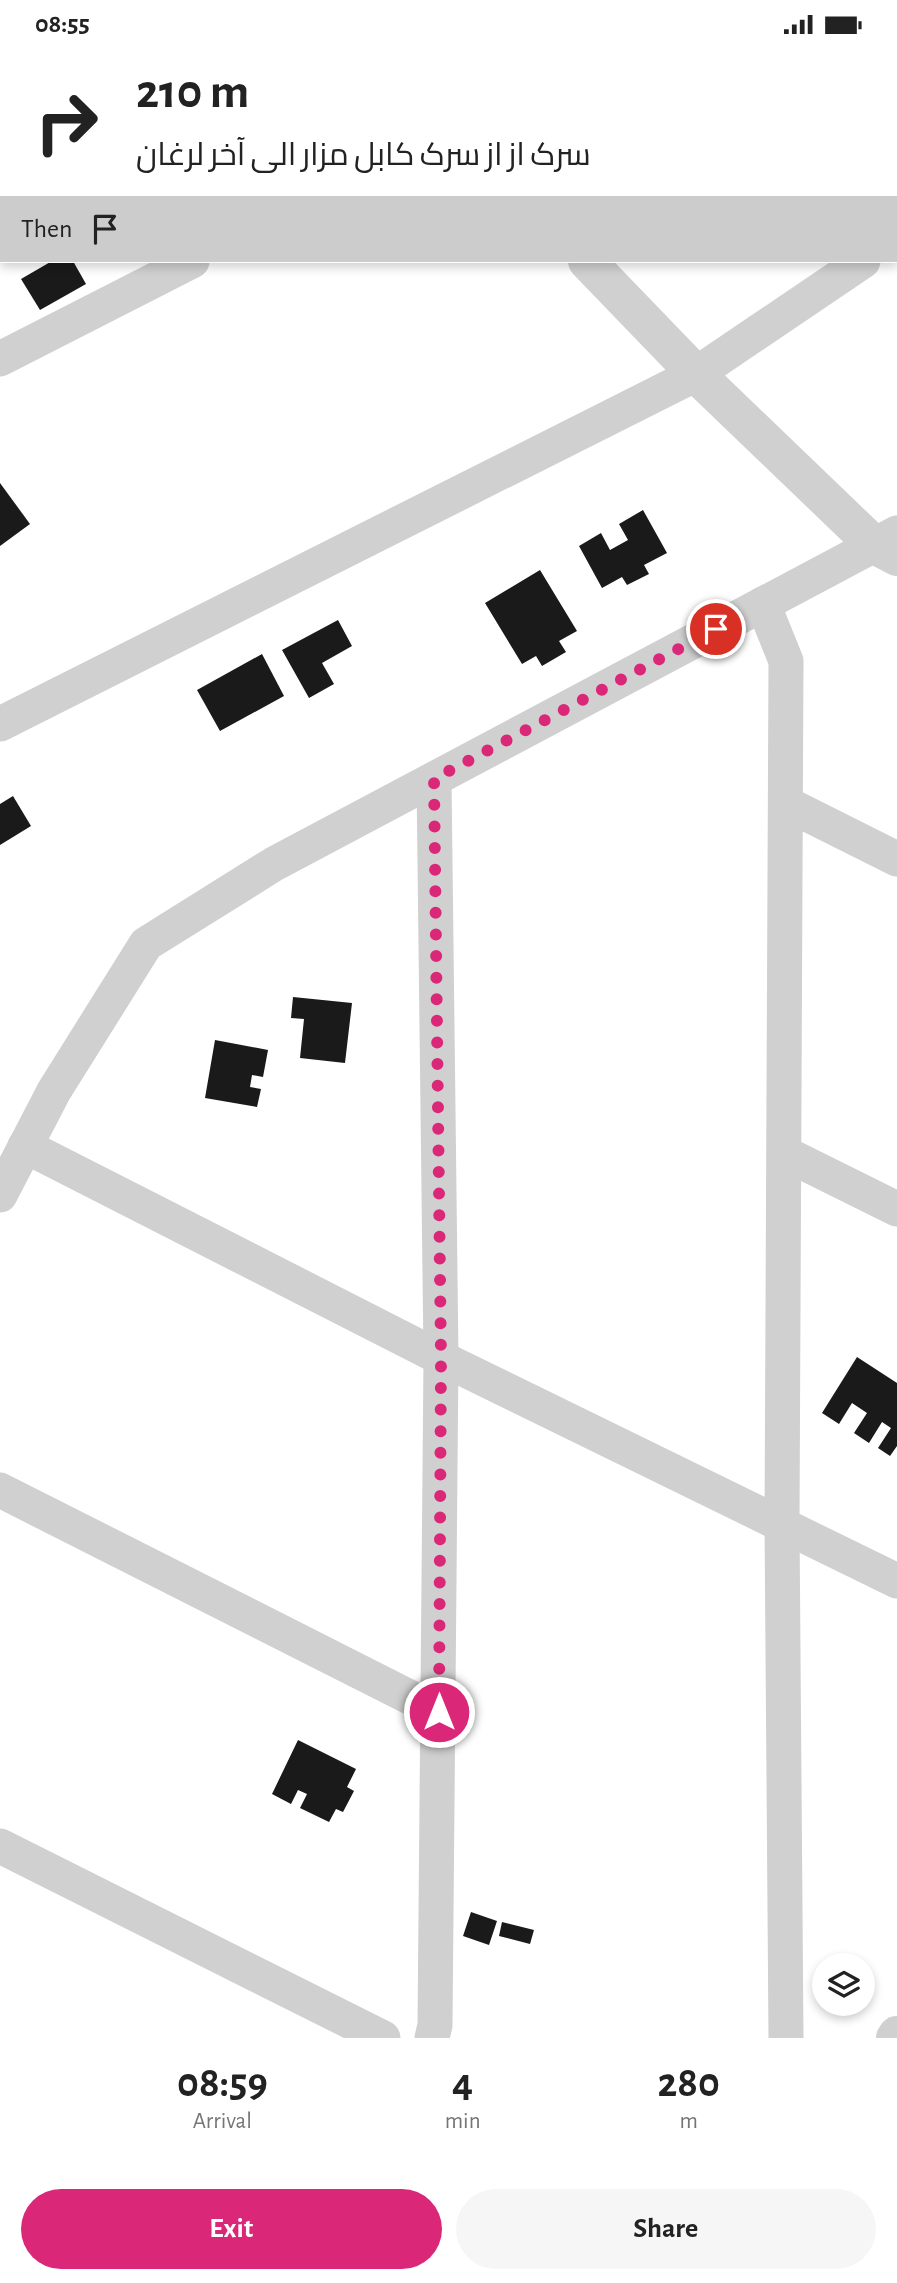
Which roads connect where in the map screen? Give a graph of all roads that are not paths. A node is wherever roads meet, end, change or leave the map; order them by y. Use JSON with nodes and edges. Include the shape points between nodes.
{"nodes":[{"id":1,"x":188,"y":263,"type":"edge"},
{"id":2,"x":589,"y":263,"type":"edge"},
{"id":3,"x":860,"y":263,"type":"edge"},
{"id":4,"x":0,"y":359,"type":"edge"},
{"id":5,"x":696,"y":373,"type":"junction"},
{"id":6,"x":889,"y":545,"type":"edge"},
{"id":7,"x":763,"y":604,"type":"junction"},
{"id":8,"x":0,"y":724,"type":"edge"},
{"id":9,"x":434,"y":779,"type":"junction"},
{"id":10,"x":787,"y":804,"type":"junction"},
{"id":11,"x":897,"y":859,"type":"edge"},
{"id":12,"x":25,"y":1146,"type":"junction"},
{"id":13,"x":785,"y":1153,"type":"junction"},
{"id":14,"x":0,"y":1195,"type":"edge"},
{"id":15,"x":897,"y":1209,"type":"edge"},
{"id":16,"x":441,"y":1358,"type":"junction"},
{"id":17,"x":0,"y":1490,"type":"edge"},
{"id":18,"x":782,"y":1524,"type":"junction"},
{"id":19,"x":897,"y":1581,"type":"edge"},
{"id":20,"x":439,"y":1712,"type":"junction"},
{"id":21,"x":0,"y":1846,"type":"edge"},
{"id":22,"x":383,"y":2038,"type":"edge"},
{"id":23,"x":432,"y":2038,"type":"edge"},
{"id":24,"x":786,"y":2038,"type":"edge"}],
"edges":[{"from":1,"to":4,"type":"street"},
{"from":2,"to":5,"type":"street"},
{"from":3,"to":5,"type":"street"},
{"from":5,"to":6,"type":"street"},
{"from":5,"to":8,"type":"street"},
{"from":6,"to":7,"type":"street"},
{"from":7,"to":9,"type":"street"},
{"from":7,"to":10,"type":"street","via":[[786,661]]},
{"from":9,"to":12,"type":"street","via":[[274,864],[146,944]]},
{"from":9,"to":16,"type":"street"},
{"from":10,"to":11,"type":"street"},
{"from":10,"to":13,"type":"street"},
{"from":12,"to":14,"type":"street"},
{"from":12,"to":16,"type":"street"},
{"from":13,"to":15,"type":"street"},
{"from":13,"to":18,"type":"street"},
{"from":16,"to":18,"type":"street"},
{"from":16,"to":20,"type":"street"},
{"from":17,"to":20,"type":"street"},
{"from":18,"to":19,"type":"street"},
{"from":18,"to":24,"type":"street"},
{"from":20,"to":23,"type":"street"},
{"from":21,"to":22,"type":"street"}]}
